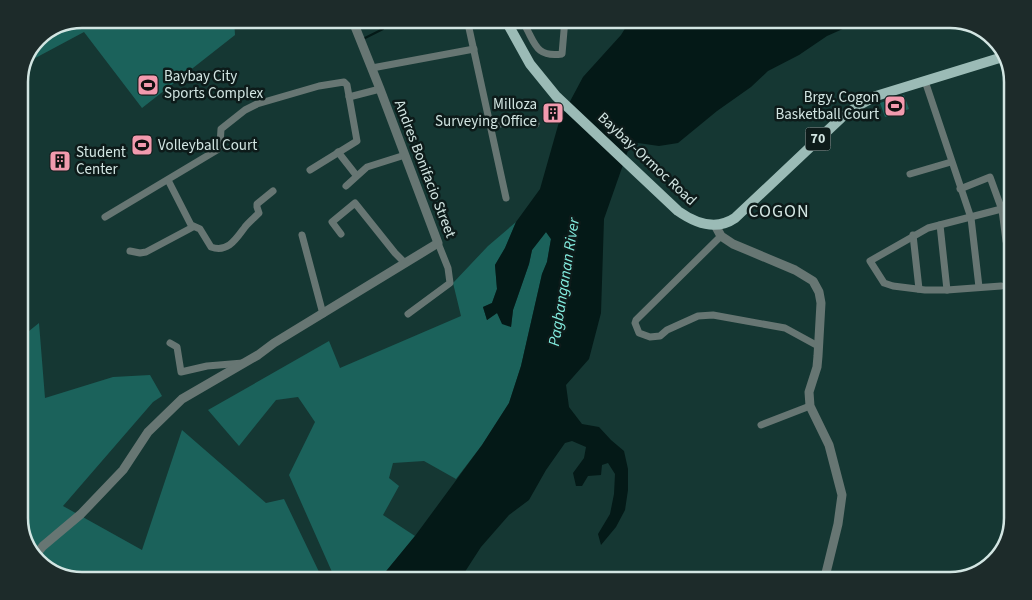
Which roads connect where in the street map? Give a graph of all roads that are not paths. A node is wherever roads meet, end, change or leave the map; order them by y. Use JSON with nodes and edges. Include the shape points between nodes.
{"nodes":[{"id":1,"x":355,"y":27,"type":"edge"},
{"id":2,"x":470,"y":27,"type":"edge"},
{"id":3,"x":509,"y":27,"type":"edge"},
{"id":4,"x":526,"y":27,"type":"edge"},
{"id":5,"x":564,"y":27,"type":"edge"},
{"id":6,"x":474,"y":49,"type":"junction"},
{"id":7,"x":999,"y":58,"type":"edge"},
{"id":8,"x":372,"y":68,"type":"junction"},
{"id":9,"x":925,"y":81,"type":"junction"},
{"id":10,"x":380,"y":89,"type":"junction"},
{"id":11,"x":349,"y":97,"type":"junction"},
{"id":12,"x":536,"y":124,"type":"dead end"},
{"id":13,"x":492,"y":126,"type":"junction"},
{"id":14,"x":338,"y":152,"type":"junction"},
{"id":15,"x":405,"y":154,"type":"junction"},
{"id":16,"x":951,"y":162,"type":"junction"},
{"id":17,"x":310,"y":170,"type":"dead end"},
{"id":18,"x":910,"y":174,"type":"dead end"},
{"id":19,"x":356,"y":175,"type":"junction"},
{"id":20,"x":168,"y":180,"type":"junction"},
{"id":21,"x":346,"y":186,"type":"dead end"},
{"id":22,"x":960,"y":189,"type":"junction"},
{"id":23,"x":273,"y":191,"type":"dead end"},
{"id":24,"x":506,"y":198,"type":"dead end"},
{"id":25,"x":1002,"y":210,"type":"junction"},
{"id":26,"x":105,"y":217,"type":"dead end"},
{"id":27,"x":970,"y":218,"type":"junction"},
{"id":28,"x":715,"y":225,"type":"junction"},
{"id":29,"x":940,"y":225,"type":"junction"},
{"id":30,"x":1004,"y":226,"type":"edge"},
{"id":31,"x":193,"y":227,"type":"junction"},
{"id":32,"x":341,"y":234,"type":"dead end"},
{"id":33,"x":302,"y":235,"type":"dead end"},
{"id":34,"x":913,"y":235,"type":"junction"},
{"id":35,"x":721,"y":236,"type":"junction"},
{"id":36,"x":438,"y":243,"type":"junction"},
{"id":37,"x":130,"y":251,"type":"dead end"},
{"id":38,"x":405,"y":263,"type":"junction"},
{"id":39,"x":1001,"y":286,"type":"dead end"},
{"id":40,"x":979,"y":287,"type":"junction"},
{"id":41,"x":919,"y":289,"type":"junction"},
{"id":42,"x":947,"y":290,"type":"junction"},
{"id":43,"x":323,"y":314,"type":"junction"},
{"id":44,"x":408,"y":314,"type":"dead end"},
{"id":45,"x":170,"y":343,"type":"dead end"},
{"id":46,"x":818,"y":346,"type":"junction"},
{"id":47,"x":244,"y":363,"type":"junction"},
{"id":48,"x":810,"y":406,"type":"junction"},
{"id":49,"x":761,"y":425,"type":"dead end"},
{"id":50,"x":39,"y":551,"type":"edge"},
{"id":51,"x":826,"y":572,"type":"edge"}],
"edges":[{"from":1,"to":8,"type":"street","name":"Andres Bonifacio Street"},
{"from":2,"to":6,"type":"street"},
{"from":3,"to":28,"type":"main road","name":"Baybay-Ormoc Road","via":[[530,64],[556,96],[688,218]]},
{"from":4,"to":5,"type":"street","via":[[535,46],[553,55],[562,54]]},
{"from":6,"to":8,"type":"street"},
{"from":6,"to":13,"type":"street"},
{"from":7,"to":9,"type":"main road","number":"70"},
{"from":8,"to":10,"type":"street","name":"Andres Bonifacio Street"},
{"from":9,"to":16,"type":"street"},
{"from":9,"to":28,"type":"main road","number":"70","via":[[876,96],[859,105],[735,218]]},
{"from":10,"to":11,"type":"street"},
{"from":10,"to":15,"type":"street","name":"Andres Bonifacio Street"},
{"from":11,"to":14,"type":"street","via":[[357,141]]},
{"from":11,"to":20,"type":"street","via":[[347,85],[342,81],[254,105],[221,130],[218,150]]},
{"from":12,"to":13,"type":"street","via":[[520,120]]},
{"from":13,"to":24,"type":"street"},
{"from":14,"to":17,"type":"street"},
{"from":14,"to":19,"type":"street"},
{"from":15,"to":19,"type":"street","via":[[367,167]]},
{"from":15,"to":36,"type":"street","name":"Andres Bonifacio Street"},
{"from":16,"to":18,"type":"street"},
{"from":16,"to":22,"type":"street"},
{"from":19,"to":21,"type":"street"},
{"from":20,"to":26,"type":"street"},
{"from":20,"to":31,"type":"street"},
{"from":22,"to":25,"type":"street","via":[[990,177]]},
{"from":22,"to":27,"type":"street"},
{"from":23,"to":31,"type":"street","via":[[257,204],[259,213],[228,246],[211,248],[200,229]]},
{"from":25,"to":27,"type":"street"},
{"from":25,"to":30,"type":"street"},
{"from":27,"to":29,"type":"street"},
{"from":27,"to":40,"type":"street"},
{"from":28,"to":35,"type":"street"},
{"from":29,"to":34,"type":"street"},
{"from":29,"to":42,"type":"street"},
{"from":31,"to":37,"type":"street","via":[[146,252]]},
{"from":32,"to":38,"type":"street","via":[[332,222],[355,203]]},
{"from":33,"to":43,"type":"street"},
{"from":34,"to":41,"type":"street"},
{"from":34,"to":41,"type":"street","via":[[870,261],[884,282]]},
{"from":35,"to":46,"type":"street","via":[[813,281],[821,303]]},
{"from":35,"to":46,"type":"street","via":[[636,320],[634,323],[639,333],[660,336],[666,330],[698,316],[713,315],[785,328]]},
{"from":36,"to":38,"type":"street"},
{"from":36,"to":44,"type":"street","name":"Andres Bonifacio Street","via":[[450,282]]},
{"from":38,"to":43,"type":"street"},
{"from":39,"to":40,"type":"street"},
{"from":40,"to":42,"type":"street"},
{"from":41,"to":42,"type":"street"},
{"from":43,"to":47,"type":"street"},
{"from":45,"to":47,"type":"street","via":[[177,347],[180,372]]},
{"from":46,"to":48,"type":"street","via":[[817,367],[809,392]]},
{"from":47,"to":50,"type":"street","via":[[182,399],[148,432],[124,470]]},
{"from":48,"to":49,"type":"street"},
{"from":48,"to":51,"type":"street","via":[[829,445],[842,495]]}]}
